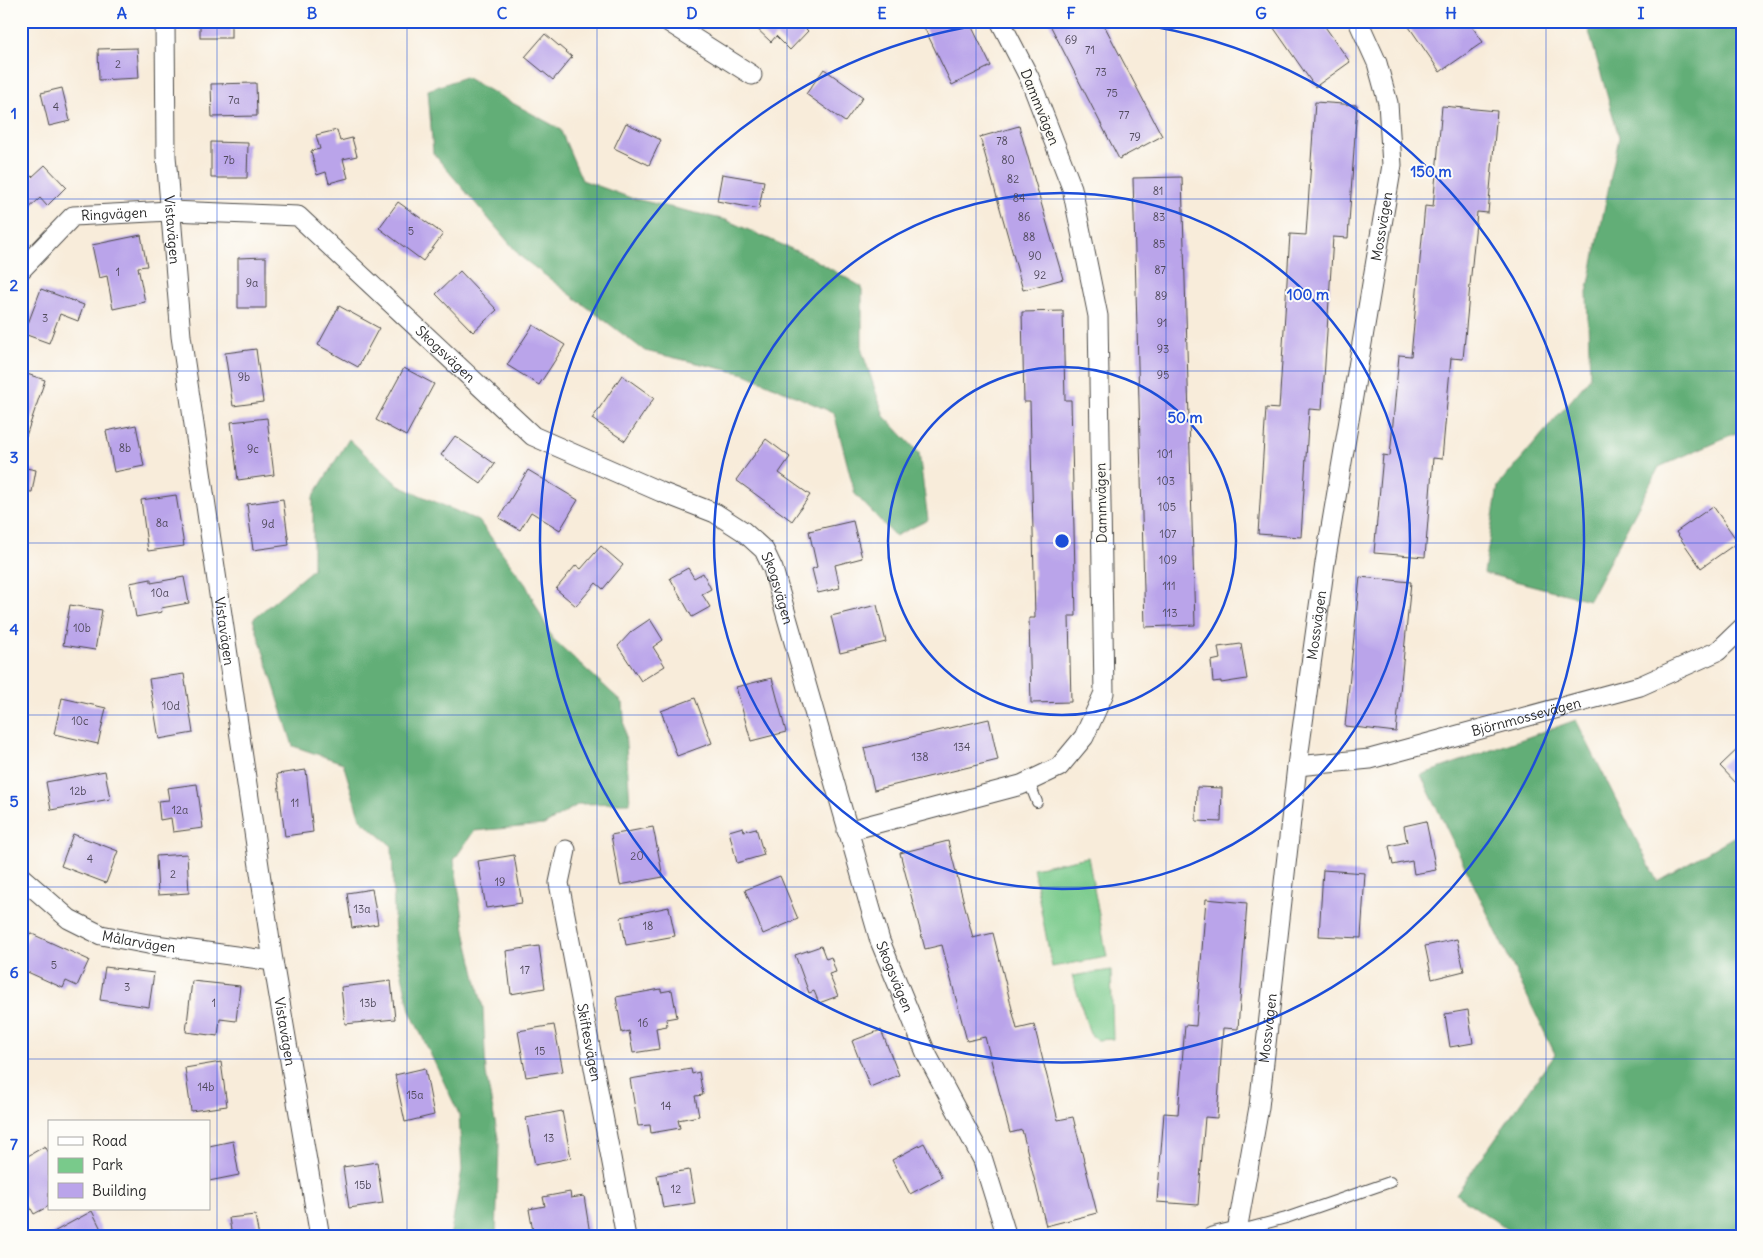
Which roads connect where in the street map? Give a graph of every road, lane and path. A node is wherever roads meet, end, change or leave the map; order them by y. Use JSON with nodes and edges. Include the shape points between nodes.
{"nodes":[{"id":1,"x":165,"y":21,"type":"edge"},
{"id":2,"x":667,"y":21,"type":"edge"},
{"id":3,"x":1000,"y":21,"type":"edge"},
{"id":4,"x":1358,"y":21,"type":"edge"},
{"id":5,"x":752,"y":75,"type":"dead end"},
{"id":6,"x":170,"y":212,"type":"junction"},
{"id":7,"x":21,"y":270,"type":"edge"},
{"id":8,"x":1742,"y":628,"type":"edge"},
{"id":9,"x":1297,"y":766,"type":"junction"},
{"id":10,"x":1029,"y":782,"type":"junction"},
{"id":11,"x":1037,"y":802,"type":"dead end"},
{"id":12,"x":847,"y":831,"type":"junction"},
{"id":13,"x":566,"y":850,"type":"dead end"},
{"id":14,"x":21,"y":877,"type":"edge"},
{"id":15,"x":273,"y":961,"type":"junction"},
{"id":16,"x":1390,"y":1182,"type":"dead end"},
{"id":17,"x":1239,"y":1234,"type":"edge"},
{"id":18,"x":320,"y":1237,"type":"edge"},
{"id":19,"x":626,"y":1237,"type":"edge"},
{"id":20,"x":1007,"y":1237,"type":"edge"},
{"id":21,"x":1212,"y":1237,"type":"edge"}],
"edges":[{"from":1,"to":6,"type":"street","name":"Vistavägen","via":[[166,156]]},
{"from":2,"to":5,"type":"street"},
{"from":3,"to":10,"type":"street","name":"Dammvägen","via":[[1029,77],[1072,188],[1098,316],[1104,694],[1084,737],[1059,766]]},
{"from":4,"to":9,"type":"street","name":"Mossvägen","via":[[1377,63],[1388,103],[1392,164],[1325,563]]},
{"from":6,"to":7,"type":"street","name":"Ringvägen","via":[[73,216]]},
{"from":6,"to":12,"type":"street","name":"Skogsvägen","via":[[298,216],[534,436],[715,514],[743,531],[764,550],[773,569]]},
{"from":6,"to":15,"type":"street","name":"Vistavägen","via":[[181,336]]},
{"from":8,"to":9,"type":"street","name":"Björnmossevägen","via":[[1718,651],[1640,686],[1370,759]]},
{"from":9,"to":17,"type":"street","name":"Mossvägen","via":[[1259,1107]]},
{"from":10,"to":11,"type":"lane"},
{"from":10,"to":12,"type":"street","name":"Dammvägen"},
{"from":12,"to":20,"type":"street","name":"Skogsvägen","via":[[880,941],[926,1053],[983,1160]]},
{"from":13,"to":19,"type":"street","name":"Skiftesvägen","via":[[559,883]]},
{"from":14,"to":15,"type":"street","name":"Målarvägen","via":[[69,919],[100,935]]},
{"from":15,"to":18,"type":"street","name":"Vistavägen"},
{"from":16,"to":17,"type":"lane"},
{"from":17,"to":21,"type":"street"}]}
